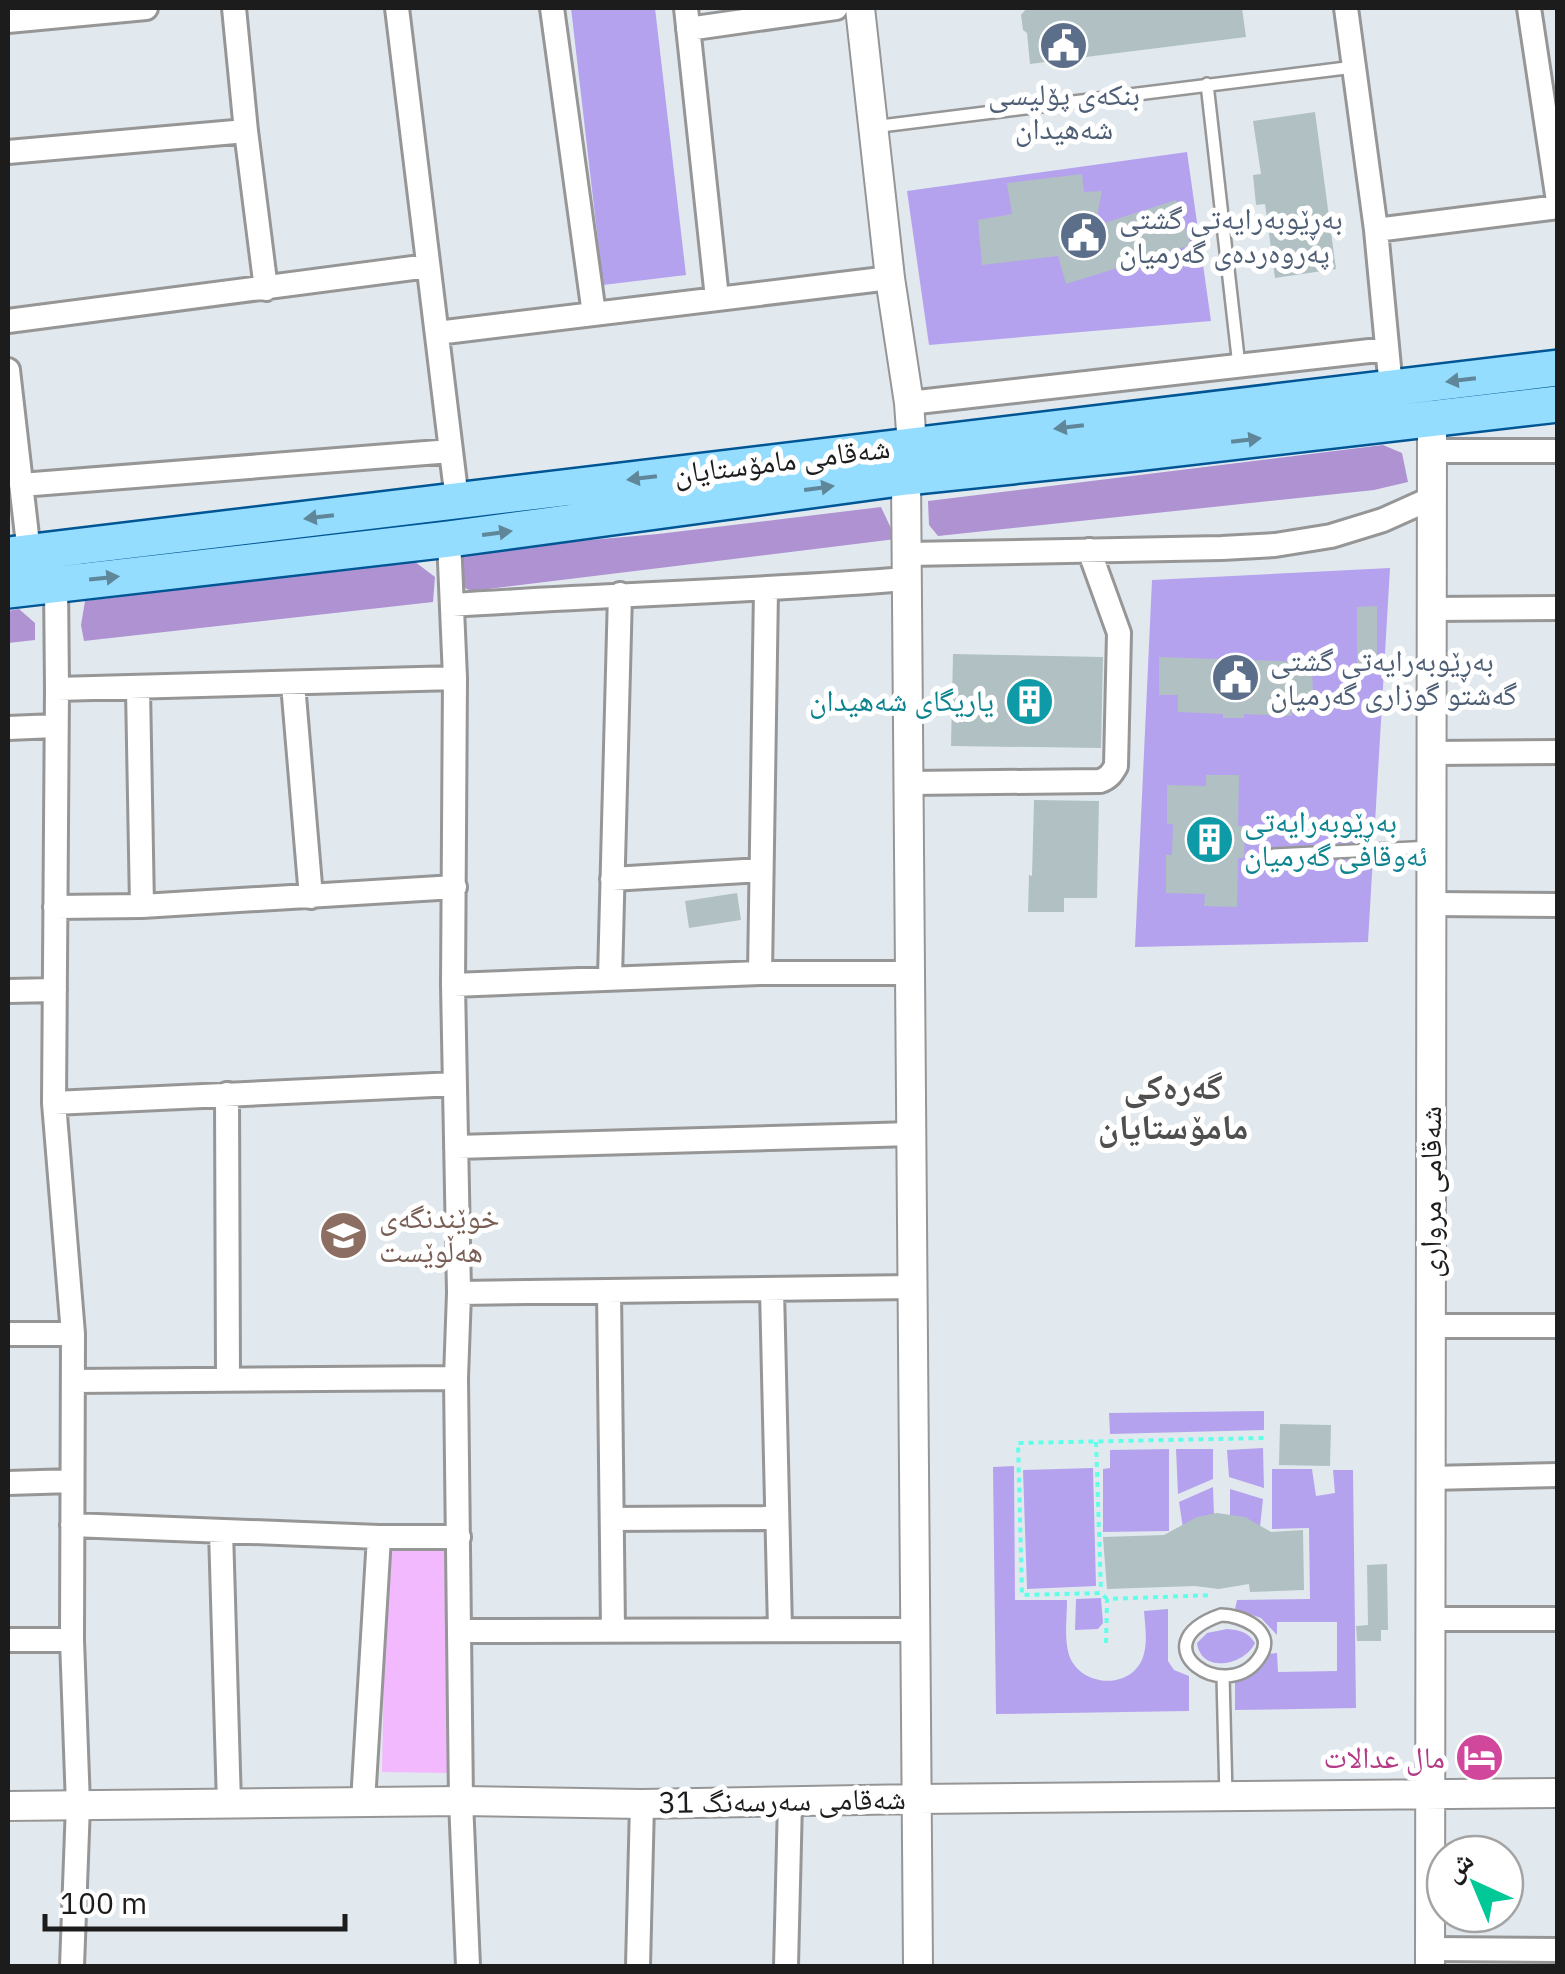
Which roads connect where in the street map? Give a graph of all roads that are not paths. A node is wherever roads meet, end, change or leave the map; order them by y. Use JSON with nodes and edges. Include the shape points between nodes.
{"nodes":[{"id":1,"x":146,"y":8,"type":"edge"},
{"id":2,"x":234,"y":8,"type":"edge"},
{"id":3,"x":396,"y":8,"type":"edge"},
{"id":4,"x":552,"y":8,"type":"edge"},
{"id":5,"x":836,"y":8,"type":"edge"},
{"id":6,"x":860,"y":8,"type":"edge"},
{"id":7,"x":1346,"y":8,"type":"edge"},
{"id":8,"x":1529,"y":8,"type":"edge"},
{"id":9,"x":687,"y":18,"type":"edge"},
{"id":10,"x":8,"y":21,"type":"edge"},
{"id":11,"x":1354,"y":67,"type":"junction"},
{"id":12,"x":1207,"y":84,"type":"junction"},
{"id":13,"x":873,"y":127,"type":"junction"},
{"id":14,"x":246,"y":131,"type":"junction"},
{"id":15,"x":8,"y":152,"type":"edge"},
{"id":16,"x":1558,"y":204,"type":"edge"},
{"id":17,"x":1376,"y":230,"type":"junction"},
{"id":18,"x":428,"y":266,"type":"junction"},
{"id":19,"x":890,"y":278,"type":"junction"},
{"id":20,"x":266,"y":288,"type":"junction"},
{"id":21,"x":717,"y":298,"type":"junction"},
{"id":22,"x":594,"y":314,"type":"junction"},
{"id":23,"x":8,"y":321,"type":"edge"},
{"id":24,"x":437,"y":333,"type":"junction"},
{"id":25,"x":1387,"y":348,"type":"junction"},
{"id":26,"x":1239,"y":366,"type":"junction"},
{"id":27,"x":1558,"y":368,"type":"edge"},
{"id":28,"x":8,"y":379,"type":"edge"},
{"id":29,"x":1392,"y":388,"type":"junction"},
{"id":30,"x":909,"y":403,"type":"junction"},
{"id":31,"x":1558,"y":404,"type":"edge"},
{"id":32,"x":1198,"y":428,"type":"junction"},
{"id":33,"x":1432,"y":435,"type":"junction"},
{"id":34,"x":1558,"y":450,"type":"edge"},
{"id":35,"x":451,"y":451,"type":"junction"},
{"id":36,"x":909,"y":461,"type":"junction"},
{"id":37,"x":21,"y":485,"type":"junction"},
{"id":38,"x":1432,"y":498,"type":"junction"},
{"id":39,"x":457,"y":500,"type":"junction"},
{"id":40,"x":449,"y":539,"type":"junction"},
{"id":41,"x":1089,"y":550,"type":"junction"},
{"id":42,"x":18,"y":554,"type":"edge"},
{"id":43,"x":907,"y":567,"type":"junction"},
{"id":44,"x":56,"y":584,"type":"junction"},
{"id":45,"x":8,"y":590,"type":"edge"},
{"id":46,"x":766,"y":590,"type":"junction"},
{"id":47,"x":620,"y":594,"type":"junction"},
{"id":48,"x":452,"y":605,"type":"junction"},
{"id":49,"x":1558,"y":608,"type":"edge"},
{"id":50,"x":1432,"y":610,"type":"junction"},
{"id":51,"x":454,"y":678,"type":"junction"},
{"id":52,"x":293,"y":684,"type":"junction"},
{"id":53,"x":58,"y":689,"type":"junction"},
{"id":54,"x":138,"y":689,"type":"junction"},
{"id":55,"x":55,"y":726,"type":"junction"},
{"id":56,"x":8,"y":728,"type":"edge"},
{"id":57,"x":1558,"y":752,"type":"edge"},
{"id":58,"x":1432,"y":753,"type":"junction"},
{"id":59,"x":909,"y":783,"type":"junction"},
{"id":60,"x":1432,"y":846,"type":"junction"},
{"id":61,"x":1274,"y":855,"type":"dead end"},
{"id":62,"x":762,"y":870,"type":"junction"},
{"id":63,"x":612,"y":879,"type":"junction"},
{"id":64,"x":455,"y":888,"type":"junction"},
{"id":65,"x":311,"y":897,"type":"junction"},
{"id":66,"x":1432,"y":904,"type":"junction"},
{"id":67,"x":1558,"y":905,"type":"edge"},
{"id":68,"x":142,"y":906,"type":"junction"},
{"id":69,"x":55,"y":907,"type":"junction"},
{"id":70,"x":910,"y":972,"type":"junction"},
{"id":71,"x":760,"y":973,"type":"junction"},
{"id":72,"x":610,"y":977,"type":"junction"},
{"id":73,"x":453,"y":985,"type":"junction"},
{"id":74,"x":55,"y":990,"type":"junction"},
{"id":75,"x":8,"y":991,"type":"edge"},
{"id":76,"x":455,"y":1084,"type":"junction"},
{"id":77,"x":226,"y":1094,"type":"junction"},
{"id":78,"x":54,"y":1103,"type":"junction"},
{"id":79,"x":912,"y":1134,"type":"junction"},
{"id":80,"x":456,"y":1147,"type":"junction"},
{"id":81,"x":913,"y":1287,"type":"junction"},
{"id":82,"x":772,"y":1290,"type":"junction"},
{"id":83,"x":608,"y":1291,"type":"junction"},
{"id":84,"x":460,"y":1293,"type":"junction"},
{"id":85,"x":1431,"y":1326,"type":"junction"},
{"id":86,"x":1558,"y":1326,"type":"edge"},
{"id":87,"x":8,"y":1334,"type":"edge"},
{"id":88,"x":72,"y":1334,"type":"junction"},
{"id":89,"x":228,"y":1378,"type":"junction"},
{"id":90,"x":456,"y":1378,"type":"junction"},
{"id":91,"x":72,"y":1381,"type":"junction"},
{"id":92,"x":1558,"y":1475,"type":"edge"},
{"id":93,"x":1431,"y":1478,"type":"junction"},
{"id":94,"x":72,"y":1482,"type":"junction"},
{"id":95,"x":8,"y":1483,"type":"edge"},
{"id":96,"x":778,"y":1518,"type":"junction"},
{"id":97,"x":612,"y":1520,"type":"junction"},
{"id":98,"x":72,"y":1524,"type":"junction"},
{"id":99,"x":221,"y":1530,"type":"junction"},
{"id":100,"x":378,"y":1536,"type":"junction"},
{"id":101,"x":459,"y":1537,"type":"junction"},
{"id":102,"x":1558,"y":1618,"type":"edge"},
{"id":103,"x":1430,"y":1619,"type":"junction"},
{"id":104,"x":780,"y":1629,"type":"junction"},
{"id":105,"x":614,"y":1630,"type":"junction"},
{"id":106,"x":916,"y":1630,"type":"junction"},
{"id":107,"x":461,"y":1631,"type":"junction"},
{"id":108,"x":8,"y":1640,"type":"edge"},
{"id":109,"x":72,"y":1640,"type":"junction"},
{"id":110,"x":1223,"y":1676,"type":"junction"},
{"id":111,"x":1558,"y":1793,"type":"edge"},
{"id":112,"x":1430,"y":1795,"type":"junction"},
{"id":113,"x":1226,"y":1796,"type":"junction"},
{"id":114,"x":917,"y":1799,"type":"junction"},
{"id":115,"x":461,"y":1801,"type":"junction"},
{"id":116,"x":363,"y":1802,"type":"junction"},
{"id":117,"x":790,"y":1802,"type":"junction"},
{"id":118,"x":229,"y":1804,"type":"junction"},
{"id":119,"x":642,"y":1804,"type":"junction"},
{"id":120,"x":78,"y":1805,"type":"junction"},
{"id":121,"x":8,"y":1806,"type":"edge"},
{"id":122,"x":1558,"y":1950,"type":"edge"},
{"id":123,"x":1430,"y":1958,"type":"edge"},
{"id":124,"x":72,"y":1966,"type":"edge"},
{"id":125,"x":468,"y":1966,"type":"edge"},
{"id":126,"x":638,"y":1966,"type":"edge"},
{"id":127,"x":786,"y":1966,"type":"edge"},
{"id":128,"x":918,"y":1966,"type":"edge"}],
"edges":[{"from":1,"to":10,"type":"street"},
{"from":2,"to":14,"type":"street"},
{"from":3,"to":18,"type":"street"},
{"from":4,"to":22,"type":"street"},
{"from":5,"to":9,"type":"street"},
{"from":6,"to":13,"type":"street"},
{"from":7,"to":11,"type":"street"},
{"from":8,"to":16,"type":"street"},
{"from":9,"to":21,"type":"street"},
{"from":11,"to":12,"type":"lane"},
{"from":11,"to":17,"type":"street"},
{"from":12,"to":13,"type":"lane"},
{"from":12,"to":26,"type":"lane"},
{"from":13,"to":19,"type":"street"},
{"from":14,"to":15,"type":"street"},
{"from":14,"to":20,"type":"street"},
{"from":16,"to":17,"type":"street"},
{"from":17,"to":25,"type":"street"},
{"from":18,"to":20,"type":"street"},
{"from":18,"to":24,"type":"street"},
{"from":19,"to":21,"type":"street"},
{"from":19,"to":30,"type":"street"},
{"from":20,"to":23,"type":"street"},
{"from":21,"to":22,"type":"street"},
{"from":22,"to":24,"type":"street"},
{"from":24,"to":35,"type":"street"},
{"from":25,"to":26,"type":"street"},
{"from":25,"to":29,"type":"street"},
{"from":26,"to":30,"type":"street"},
{"from":27,"to":29,"type":"main road","name":"شەقامی مامۆستایان","one_way":true},
{"from":28,"to":37,"type":"street"},
{"from":29,"to":32,"type":"main road","name":"شەقامی مامۆستایان"},
{"from":30,"to":36,"type":"street"},
{"from":31,"to":33,"type":"main road","name":"شەقامی مامۆستایان"},
{"from":32,"to":33,"type":"main road","name":"شەقامی مامۆستایان","one_way":true},
{"from":32,"to":36,"type":"main road","name":"شەقامی مامۆستایان"},
{"from":33,"to":34,"type":"street"},
{"from":33,"to":38,"type":"street","name":"شەقامی مرواری"},
{"from":35,"to":37,"type":"street"},
{"from":35,"to":39,"type":"street"},
{"from":36,"to":39,"type":"main road","name":"شەقامی مامۆستایان","one_way":true},
{"from":40,"to":36,"type":"main road","name":"شەقامی مامۆستایان","one_way":true},
{"from":36,"to":43,"type":"street"},
{"from":37,"to":42,"type":"street"},
{"from":38,"to":41,"type":"street","via":[[1348,531],[1275,545]]},
{"from":38,"to":50,"type":"street","name":"شەقامی مرواری"},
{"from":39,"to":42,"type":"main road","name":"شەقامی مامۆستایان","one_way":true},
{"from":44,"to":40,"type":"main road","name":"شەقامی مامۆستایان","one_way":true},
{"from":40,"to":48,"type":"street"},
{"from":41,"to":43,"type":"street"},
{"from":41,"to":59,"type":"street","via":[[1119,633],[1112,772],[1100,781]]},
{"from":43,"to":46,"type":"street"},
{"from":43,"to":59,"type":"street"},
{"from":44,"to":45,"type":"main road","name":"شەقامی مامۆستایان"},
{"from":44,"to":53,"type":"street"},
{"from":46,"to":47,"type":"street"},
{"from":46,"to":62,"type":"street"},
{"from":47,"to":48,"type":"street"},
{"from":47,"to":63,"type":"street"},
{"from":48,"to":51,"type":"street"},
{"from":49,"to":50,"type":"street"},
{"from":50,"to":58,"type":"street","name":"شەقامی مرواری"},
{"from":51,"to":52,"type":"street"},
{"from":51,"to":64,"type":"street"},
{"from":52,"to":54,"type":"street"},
{"from":52,"to":65,"type":"street"},
{"from":53,"to":54,"type":"street"},
{"from":53,"to":55,"type":"street"},
{"from":54,"to":68,"type":"street"},
{"from":55,"to":56,"type":"street"},
{"from":55,"to":69,"type":"street"},
{"from":57,"to":58,"type":"street"},
{"from":58,"to":60,"type":"street","name":"شەقامی مرواری"},
{"from":59,"to":70,"type":"street"},
{"from":60,"to":61,"type":"lane"},
{"from":60,"to":66,"type":"street","name":"شەقامی مرواری"},
{"from":62,"to":63,"type":"street"},
{"from":62,"to":71,"type":"street"},
{"from":63,"to":72,"type":"street"},
{"from":64,"to":65,"type":"street"},
{"from":64,"to":73,"type":"street"},
{"from":65,"to":68,"type":"street"},
{"from":66,"to":67,"type":"street"},
{"from":66,"to":85,"type":"street","name":"شەقامی مرواری"},
{"from":68,"to":69,"type":"street"},
{"from":69,"to":74,"type":"street"},
{"from":70,"to":71,"type":"street"},
{"from":70,"to":79,"type":"street"},
{"from":71,"to":72,"type":"street"},
{"from":72,"to":73,"type":"street"},
{"from":73,"to":76,"type":"street"},
{"from":74,"to":75,"type":"street"},
{"from":74,"to":78,"type":"street"},
{"from":76,"to":77,"type":"street"},
{"from":76,"to":80,"type":"street"},
{"from":77,"to":78,"type":"street"},
{"from":77,"to":89,"type":"street"},
{"from":78,"to":88,"type":"street"},
{"from":79,"to":80,"type":"street"},
{"from":79,"to":81,"type":"street"},
{"from":80,"to":84,"type":"street"},
{"from":81,"to":82,"type":"street"},
{"from":81,"to":106,"type":"street"},
{"from":82,"to":83,"type":"street"},
{"from":82,"to":96,"type":"street"},
{"from":83,"to":84,"type":"street"},
{"from":83,"to":97,"type":"street"},
{"from":84,"to":90,"type":"street"},
{"from":85,"to":86,"type":"street"},
{"from":85,"to":93,"type":"street","name":"شەقامی مرواری"},
{"from":87,"to":88,"type":"street"},
{"from":88,"to":91,"type":"street"},
{"from":89,"to":90,"type":"street"},
{"from":89,"to":91,"type":"street"},
{"from":90,"to":101,"type":"street"},
{"from":91,"to":94,"type":"street"},
{"from":92,"to":93,"type":"street"},
{"from":93,"to":103,"type":"street","name":"شەقامی مرواری"},
{"from":94,"to":95,"type":"street"},
{"from":94,"to":98,"type":"street"},
{"from":96,"to":97,"type":"street"},
{"from":96,"to":104,"type":"street"},
{"from":97,"to":105,"type":"street"},
{"from":98,"to":99,"type":"street"},
{"from":98,"to":109,"type":"street"},
{"from":99,"to":100,"type":"street"},
{"from":99,"to":118,"type":"street"},
{"from":100,"to":101,"type":"street"},
{"from":100,"to":116,"type":"street"},
{"from":101,"to":107,"type":"street"},
{"from":102,"to":103,"type":"street"},
{"from":103,"to":112,"type":"street","name":"شەقامی مرواری"},
{"from":104,"to":105,"type":"street"},
{"from":104,"to":106,"type":"street"},
{"from":105,"to":107,"type":"street"},
{"from":106,"to":114,"type":"street"},
{"from":107,"to":115,"type":"street"},
{"from":108,"to":109,"type":"street"},
{"from":109,"to":120,"type":"street"},
{"from":110,"to":110,"type":"lane","via":[[1199,1670],[1185,1645],[1204,1622],[1237,1616],[1261,1632],[1264,1649],[1249,1668]]},
{"from":110,"to":113,"type":"lane"},
{"from":111,"to":112,"type":"street","name":"شەقامی سەرسەنگ 31"},
{"from":112,"to":113,"type":"street","name":"شەقامی سەرسەنگ 31"},
{"from":112,"to":123,"type":"street","name":"شەقامی مرواری"},
{"from":113,"to":114,"type":"street","name":"شەقامی سەرسەنگ 31"},
{"from":114,"to":117,"type":"street","name":"شەقامی سەرسەنگ 31"},
{"from":114,"to":128,"type":"street"},
{"from":115,"to":116,"type":"street","name":"شەقامی سەرسەنگ 31"},
{"from":115,"to":119,"type":"street","name":"شەقامی سەرسەنگ 31"},
{"from":115,"to":125,"type":"street"},
{"from":116,"to":118,"type":"street","name":"شەقامی سەرسەنگ 31"},
{"from":117,"to":119,"type":"street","name":"شەقامی سەرسەنگ 31"},
{"from":117,"to":127,"type":"street"},
{"from":118,"to":120,"type":"street","name":"شەقامی سەرسەنگ 31"},
{"from":119,"to":126,"type":"street"},
{"from":120,"to":121,"type":"street","name":"شەقامی سەرسەنگ 31"},
{"from":120,"to":124,"type":"street"},
{"from":122,"to":123,"type":"street"}]}
